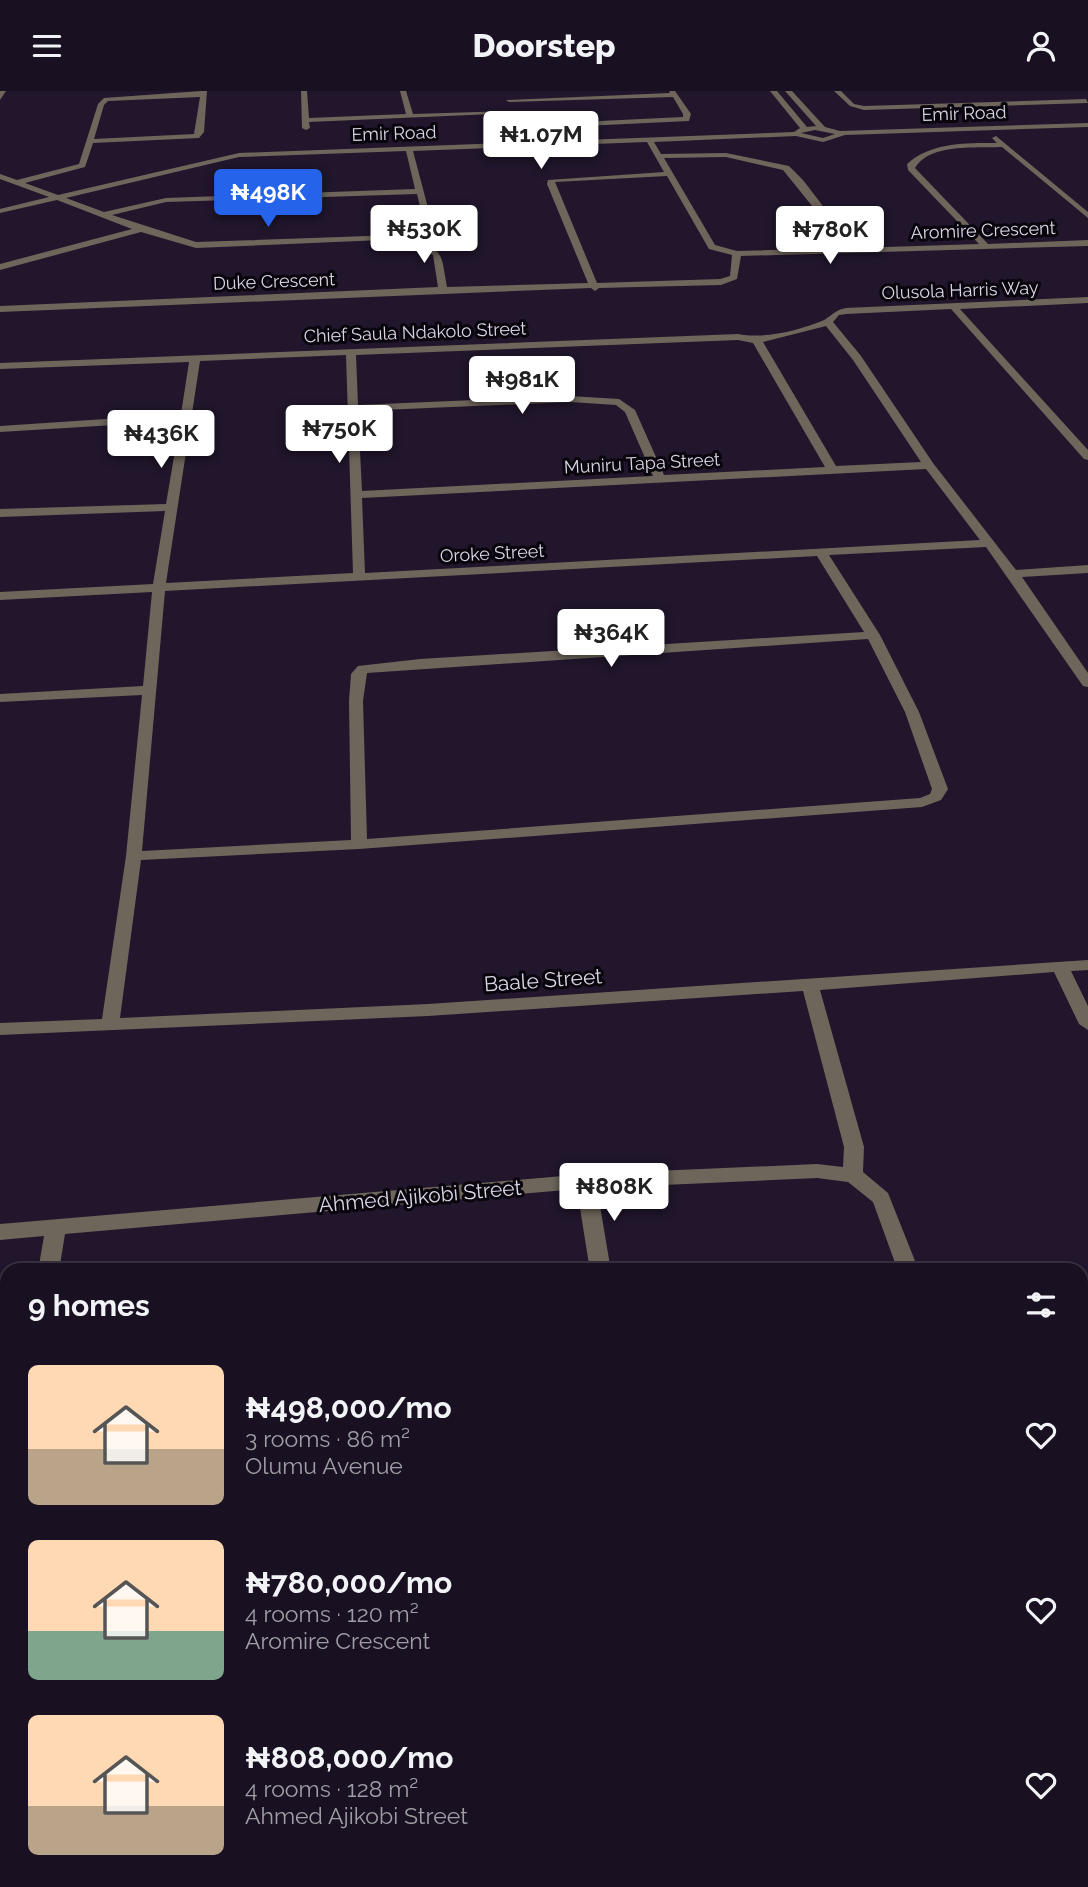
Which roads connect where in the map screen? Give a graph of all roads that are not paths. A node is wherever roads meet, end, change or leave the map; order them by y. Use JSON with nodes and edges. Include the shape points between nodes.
{"nodes":[{"id":1,"x":3,"y":91,"type":"edge"},
{"id":2,"x":304,"y":91,"type":"edge"},
{"id":3,"x":403,"y":91,"type":"edge"},
{"id":4,"x":773,"y":91,"type":"edge"},
{"id":5,"x":788,"y":91,"type":"edge"},
{"id":6,"x":838,"y":91,"type":"edge"},
{"id":7,"x":1072,"y":91,"type":"edge"},
{"id":8,"x":204,"y":93,"type":"edge"},
{"id":9,"x":673,"y":93,"type":"edge"},
{"id":10,"x":568,"y":95,"type":"edge"},
{"id":11,"x":994,"y":97,"type":"dead end"},
{"id":12,"x":0,"y":98,"type":"edge"},
{"id":13,"x":1087,"y":102,"type":"edge"},
{"id":14,"x":1002,"y":103,"type":"junction"},
{"id":15,"x":514,"y":113,"type":"junction"},
{"id":16,"x":410,"y":117,"type":"junction"},
{"id":17,"x":1088,"y":125,"type":"edge"},
{"id":18,"x":520,"y":127,"type":"junction"},
{"id":19,"x":822,"y":128,"type":"junction"},
{"id":20,"x":986,"y":128,"type":"junction"},
{"id":21,"x":805,"y":129,"type":"junction"},
{"id":22,"x":840,"y":133,"type":"junction"},
{"id":23,"x":796,"y":134,"type":"junction"},
{"id":24,"x":649,"y":139,"type":"junction"},
{"id":25,"x":90,"y":142,"type":"junction"},
{"id":26,"x":528,"y":144,"type":"junction"},
{"id":27,"x":1005,"y":145,"type":"junction"},
{"id":28,"x":409,"y":148,"type":"junction"},
{"id":29,"x":660,"y":156,"type":"junction"},
{"id":30,"x":670,"y":174,"type":"junction"},
{"id":31,"x":0,"y":176,"type":"edge"},
{"id":32,"x":18,"y":182,"type":"junction"},
{"id":33,"x":420,"y":191,"type":"junction"},
{"id":34,"x":58,"y":197,"type":"junction"},
{"id":35,"x":0,"y":211,"type":"edge"},
{"id":36,"x":107,"y":214,"type":"junction"},
{"id":37,"x":1088,"y":216,"type":"edge"},
{"id":38,"x":141,"y":229,"type":"junction"},
{"id":39,"x":408,"y":237,"type":"junction"},
{"id":40,"x":1088,"y":243,"type":"edge"},
{"id":41,"x":986,"y":246,"type":"junction"},
{"id":42,"x":852,"y":250,"type":"junction"},
{"id":43,"x":737,"y":254,"type":"junction"},
{"id":44,"x":0,"y":267,"type":"edge"},
{"id":45,"x":595,"y":288,"type":"junction"},
{"id":46,"x":443,"y":291,"type":"junction"},
{"id":47,"x":1088,"y":300,"type":"edge"},
{"id":48,"x":953,"y":306,"type":"junction"},
{"id":49,"x":0,"y":309,"type":"edge"},
{"id":50,"x":831,"y":319,"type":"junction"},
{"id":51,"x":757,"y":341,"type":"junction"},
{"id":52,"x":351,"y":351,"type":"junction"},
{"id":53,"x":195,"y":358,"type":"junction"},
{"id":54,"x":0,"y":366,"type":"edge"},
{"id":55,"x":353,"y":408,"type":"junction"},
{"id":56,"x":186,"y":417,"type":"junction"},
{"id":57,"x":0,"y":429,"type":"edge"},
{"id":58,"x":1088,"y":457,"type":"edge"},
{"id":59,"x":929,"y":465,"type":"junction"},
{"id":60,"x":832,"y":470,"type":"junction"},
{"id":61,"x":660,"y":480,"type":"junction"},
{"id":62,"x":356,"y":495,"type":"junction"},
{"id":63,"x":172,"y":507,"type":"junction"},
{"id":64,"x":0,"y":513,"type":"edge"},
{"id":65,"x":986,"y":543,"type":"junction"},
{"id":66,"x":821,"y":553,"type":"junction"},
{"id":67,"x":1088,"y":569,"type":"edge"},
{"id":68,"x":1013,"y":574,"type":"junction"},
{"id":69,"x":359,"y":577,"type":"junction"},
{"id":70,"x":159,"y":587,"type":"junction"},
{"id":71,"x":0,"y":596,"type":"edge"},
{"id":72,"x":873,"y":635,"type":"junction"},
{"id":73,"x":1082,"y":667,"type":"edge"},
{"id":74,"x":1088,"y":683,"type":"edge"},
{"id":75,"x":150,"y":690,"type":"junction"},
{"id":76,"x":0,"y":698,"type":"edge"},
{"id":77,"x":359,"y":844,"type":"junction"},
{"id":78,"x":134,"y":856,"type":"junction"},
{"id":79,"x":1060,"y":965,"type":"junction"},
{"id":80,"x":1088,"y":965,"type":"edge"},
{"id":81,"x":810,"y":985,"type":"junction"},
{"id":82,"x":110,"y":1022,"type":"junction"},
{"id":83,"x":1088,"y":1024,"type":"edge"},
{"id":84,"x":0,"y":1029,"type":"edge"},
{"id":85,"x":853,"y":1175,"type":"junction"},
{"id":86,"x":586,"y":1181,"type":"junction"},
{"id":87,"x":56,"y":1228,"type":"junction"},
{"id":88,"x":0,"y":1231,"type":"edge"},
{"id":89,"x":49,"y":1263,"type":"edge"},
{"id":90,"x":600,"y":1263,"type":"edge"},
{"id":91,"x":906,"y":1263,"type":"edge"}],
"edges":[{"from":1,"to":12,"type":"street"},
{"from":2,"to":16,"type":"street","via":[[306,124]]},
{"from":3,"to":16,"type":"street"},
{"from":4,"to":21,"type":"street"},
{"from":5,"to":19,"type":"street"},
{"from":6,"to":14,"type":"street","via":[[852,105],[864,108]]},
{"from":7,"to":13,"type":"street"},
{"from":8,"to":25,"type":"street","via":[[106,99]]},
{"from":8,"to":25,"type":"street","via":[[196,137]]},
{"from":9,"to":10,"type":"street"},
{"from":9,"to":18,"type":"street","via":[[686,119]]},
{"from":10,"to":15,"type":"street","via":[[507,96]]},
{"from":11,"to":14,"type":"street"},
{"from":13,"to":14,"type":"street"},
{"from":15,"to":16,"type":"street"},
{"from":15,"to":18,"type":"street"},
{"from":17,"to":20,"type":"street","name":"Emir Road"},
{"from":18,"to":26,"type":"street"},
{"from":19,"to":21,"type":"street"},
{"from":19,"to":22,"type":"street"},
{"from":20,"to":22,"type":"street","name":"Emir Road"},
{"from":20,"to":27,"type":"street"},
{"from":21,"to":23,"type":"street"},
{"from":22,"to":23,"type":"street","name":"Emir Road","via":[[823,140]]},
{"from":23,"to":24,"type":"street","name":"Emir Road"},
{"from":24,"to":26,"type":"street","name":"Emir Road"},
{"from":24,"to":29,"type":"street","name":"Aromire Crescent"},
{"from":25,"to":32,"type":"street","via":[[82,165]]},
{"from":26,"to":28,"type":"street","name":"Emir Road"},
{"from":27,"to":37,"type":"street"},
{"from":27,"to":41,"type":"street","via":[[950,148],[911,164]]},
{"from":28,"to":33,"type":"street"},
{"from":28,"to":34,"type":"street","name":"Emir Road","via":[[239,155]]},
{"from":29,"to":30,"type":"street","name":"Aromire Crescent"},
{"from":29,"to":42,"type":"street","via":[[726,155],[786,167]]},
{"from":30,"to":43,"type":"street","name":"Aromire Crescent","via":[[712,247]]},
{"from":30,"to":45,"type":"street","via":[[552,180]]},
{"from":31,"to":32,"type":"street"},
{"from":32,"to":34,"type":"street"},
{"from":33,"to":36,"type":"street","via":[[166,200]]},
{"from":33,"to":39,"type":"street","via":[[428,223]]},
{"from":34,"to":35,"type":"street","name":"Emir Road"},
{"from":34,"to":36,"type":"street"},
{"from":36,"to":38,"type":"street"},
{"from":38,"to":39,"type":"street","via":[[213,247]]},
{"from":38,"to":44,"type":"street"},
{"from":39,"to":46,"type":"street","via":[[437,254]]},
{"from":40,"to":41,"type":"street","name":"Aromire Crescent"},
{"from":41,"to":42,"type":"street","name":"Aromire Crescent"},
{"from":42,"to":43,"type":"street","name":"Aromire Crescent"},
{"from":43,"to":45,"type":"street","name":"Duke Crescent","via":[[736,272],[729,281]]},
{"from":45,"to":46,"type":"street","name":"Duke Crescent"},
{"from":46,"to":49,"type":"street","name":"Duke Crescent"},
{"from":47,"to":48,"type":"street","name":"Olusola Harris Way"},
{"from":48,"to":50,"type":"street","name":"Olusola Harris Way","via":[[846,311]]},
{"from":48,"to":58,"type":"street"},
{"from":50,"to":51,"type":"street","name":"Chief Saula Ndakolo Street"},
{"from":50,"to":59,"type":"street"},
{"from":51,"to":52,"type":"street","name":"Chief Saula Ndakolo Street","via":[[738,337]]},
{"from":51,"to":60,"type":"street"},
{"from":52,"to":53,"type":"street","name":"Chief Saula Ndakolo Street"},
{"from":52,"to":55,"type":"street"},
{"from":53,"to":54,"type":"street","name":"Chief Saula Ndakolo Street"},
{"from":53,"to":56,"type":"street"},
{"from":55,"to":61,"type":"street","via":[[570,399],[619,402],[630,410]]},
{"from":55,"to":62,"type":"street"},
{"from":56,"to":57,"type":"street"},
{"from":56,"to":63,"type":"street"},
{"from":59,"to":60,"type":"street","name":"Muniru Tapa Street"},
{"from":59,"to":65,"type":"street"},
{"from":60,"to":61,"type":"street","name":"Muniru Tapa Street"},
{"from":61,"to":62,"type":"street","name":"Muniru Tapa Street"},
{"from":62,"to":69,"type":"street"},
{"from":63,"to":64,"type":"street"},
{"from":63,"to":70,"type":"street"},
{"from":65,"to":66,"type":"street","name":"Oroke Street"},
{"from":65,"to":68,"type":"street"},
{"from":66,"to":69,"type":"street","name":"Oroke Street"},
{"from":66,"to":72,"type":"street"},
{"from":67,"to":68,"type":"street"},
{"from":68,"to":73,"type":"street"},
{"from":69,"to":70,"type":"street","name":"Oroke Street"},
{"from":70,"to":71,"type":"street","name":"Oroke Street"},
{"from":70,"to":75,"type":"street"},
{"from":72,"to":77,"type":"street","via":[[363,669],[358,674],[356,701]]},
{"from":72,"to":77,"type":"street","via":[[912,712],[940,789],[936,797],[922,802]]},
{"from":73,"to":74,"type":"street"},
{"from":75,"to":76,"type":"street"},
{"from":75,"to":78,"type":"street"},
{"from":77,"to":78,"type":"street"},
{"from":78,"to":82,"type":"street"},
{"from":79,"to":80,"type":"street","name":"Baale Street"},
{"from":79,"to":81,"type":"street","name":"Baale Street"},
{"from":79,"to":83,"type":"street"},
{"from":81,"to":82,"type":"street","name":"Baale Street","via":[[428,1010]]},
{"from":81,"to":85,"type":"street","via":[[854,1147]]},
{"from":82,"to":84,"type":"street","name":"Baale Street"},
{"from":85,"to":86,"type":"street","name":"Ahmed Ajikobi Street","via":[[817,1171]]},
{"from":85,"to":91,"type":"street","via":[[881,1198]]},
{"from":86,"to":87,"type":"street","name":"Ahmed Ajikobi Street"},
{"from":86,"to":90,"type":"street"},
{"from":87,"to":88,"type":"street","name":"Ahmed Ajikobi Street"},
{"from":87,"to":89,"type":"street"}]}
